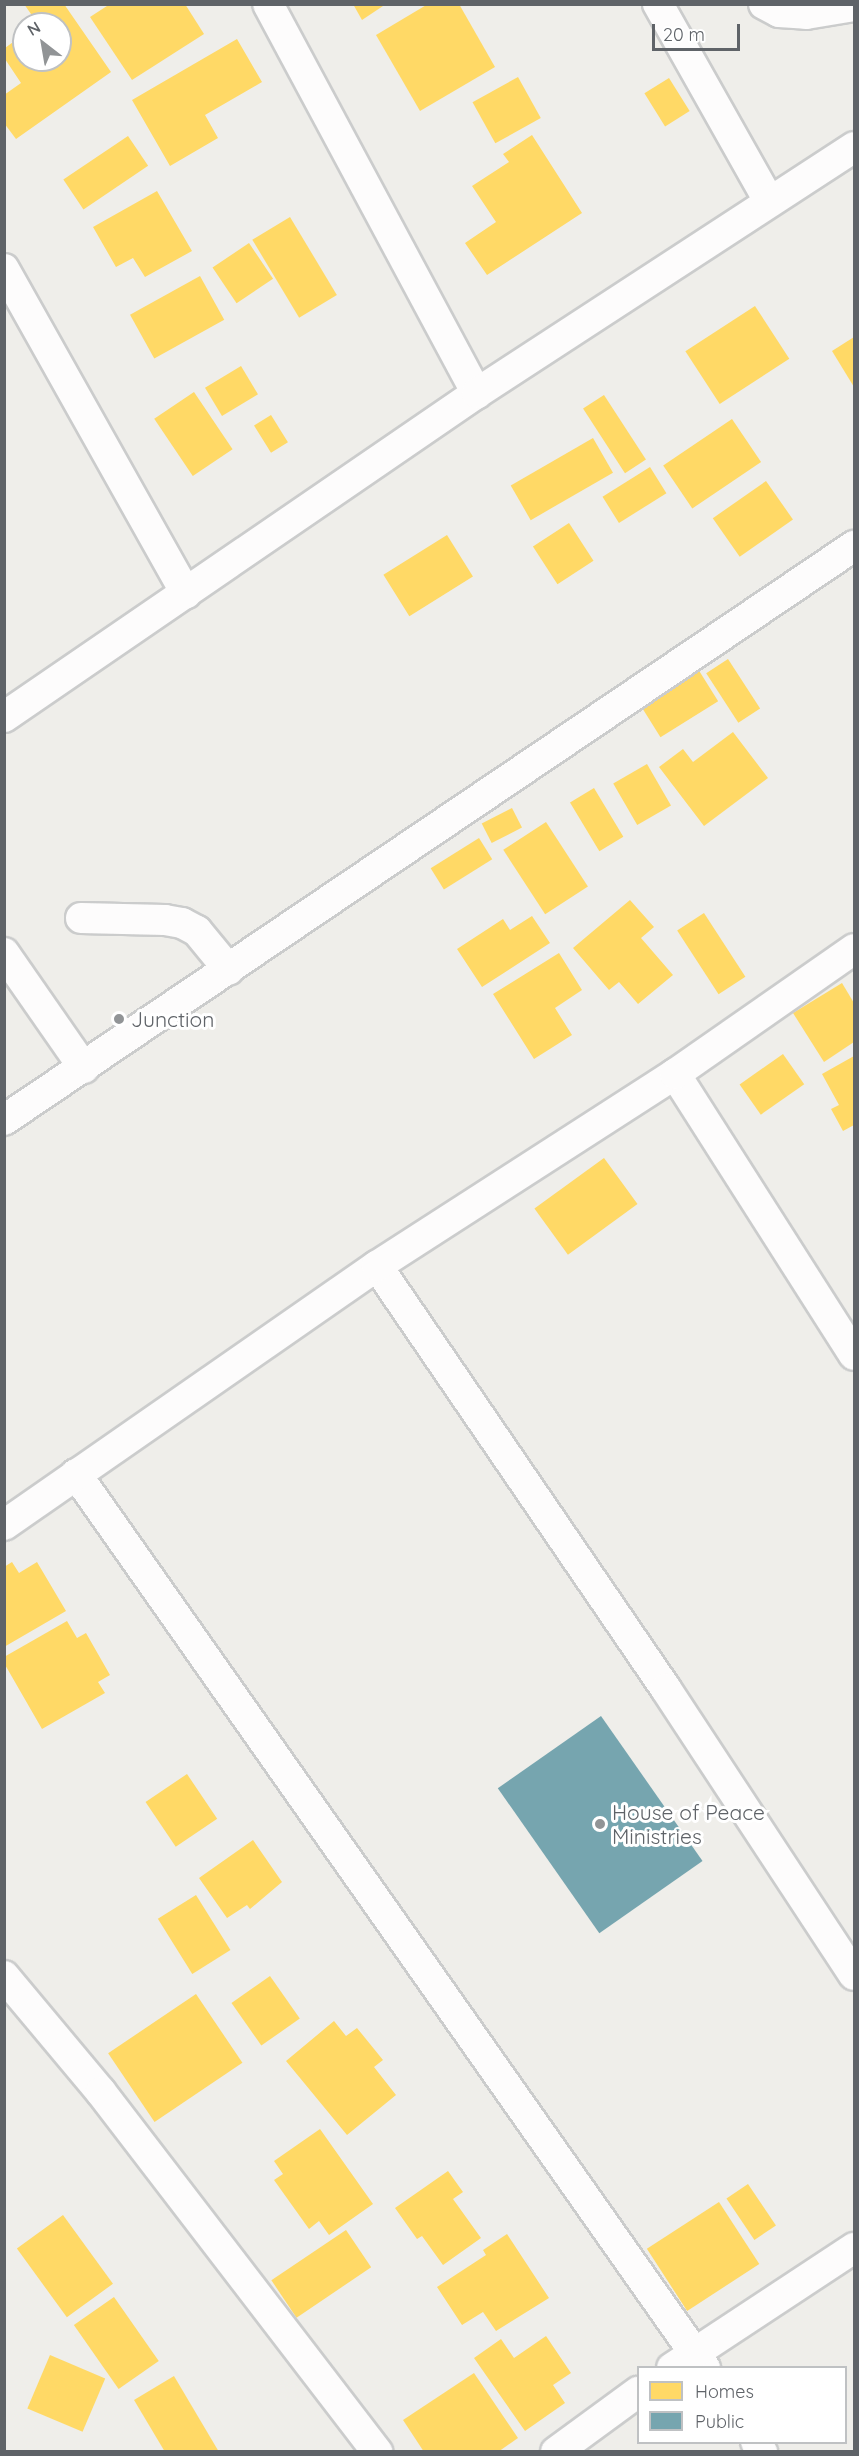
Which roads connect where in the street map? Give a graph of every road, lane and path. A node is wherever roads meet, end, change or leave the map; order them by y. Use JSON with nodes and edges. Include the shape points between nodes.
{"nodes":[{"id":1,"x":268,"y":4,"type":"edge"},
{"id":2,"x":658,"y":4,"type":"edge"},
{"id":3,"x":764,"y":4,"type":"edge"},
{"id":4,"x":855,"y":6,"type":"edge"},
{"id":5,"x":855,"y":147,"type":"edge"},
{"id":6,"x":769,"y":201,"type":"junction"},
{"id":7,"x":4,"y":269,"type":"edge"},
{"id":8,"x":477,"y":393,"type":"junction"},
{"id":9,"x":855,"y":546,"type":"edge"},
{"id":10,"x":186,"y":593,"type":"junction"},
{"id":11,"x":4,"y":717,"type":"edge"},
{"id":12,"x":81,"y":918,"type":"dead end"},
{"id":13,"x":855,"y":949,"type":"edge"},
{"id":14,"x":4,"y":953,"type":"edge"},
{"id":15,"x":229,"y":970,"type":"junction"},
{"id":16,"x":84,"y":1068,"type":"junction"},
{"id":17,"x":675,"y":1074,"type":"junction"},
{"id":18,"x":4,"y":1120,"type":"edge"},
{"id":19,"x":377,"y":1266,"type":"junction"},
{"id":20,"x":855,"y":1355,"type":"edge"},
{"id":21,"x":76,"y":1474,"type":"junction"},
{"id":22,"x":4,"y":1525,"type":"edge"},
{"id":23,"x":855,"y":1975,"type":"edge"},
{"id":24,"x":4,"y":1976,"type":"edge"},
{"id":25,"x":855,"y":2248,"type":"edge"},
{"id":26,"x":690,"y":2362,"type":"edge"},
{"id":27,"x":637,"y":2393,"type":"edge"},
{"id":28,"x":377,"y":2451,"type":"edge"},
{"id":29,"x":556,"y":2451,"type":"edge"}],
"edges":[{"from":1,"to":8,"type":"street"},
{"from":2,"to":6,"type":"street"},
{"from":3,"to":4,"type":"street","via":[[779,12],[806,14]]},
{"from":5,"to":6,"type":"street"},
{"from":6,"to":8,"type":"street"},
{"from":7,"to":10,"type":"street"},
{"from":8,"to":10,"type":"street"},
{"from":9,"to":15,"type":"street"},
{"from":10,"to":11,"type":"street"},
{"from":12,"to":15,"type":"street","via":[[183,923],[197,931]]},
{"from":13,"to":17,"type":"street"},
{"from":14,"to":16,"type":"street"},
{"from":15,"to":16,"type":"street"},
{"from":16,"to":18,"type":"street"},
{"from":17,"to":19,"type":"street"},
{"from":17,"to":20,"type":"street"},
{"from":19,"to":21,"type":"street"},
{"from":19,"to":23,"type":"street"},
{"from":21,"to":22,"type":"street"},
{"from":21,"to":26,"type":"street"},
{"from":24,"to":28,"type":"street","via":[[101,2092]]},
{"from":25,"to":26,"type":"street"},
{"from":27,"to":29,"type":"street"}]}
